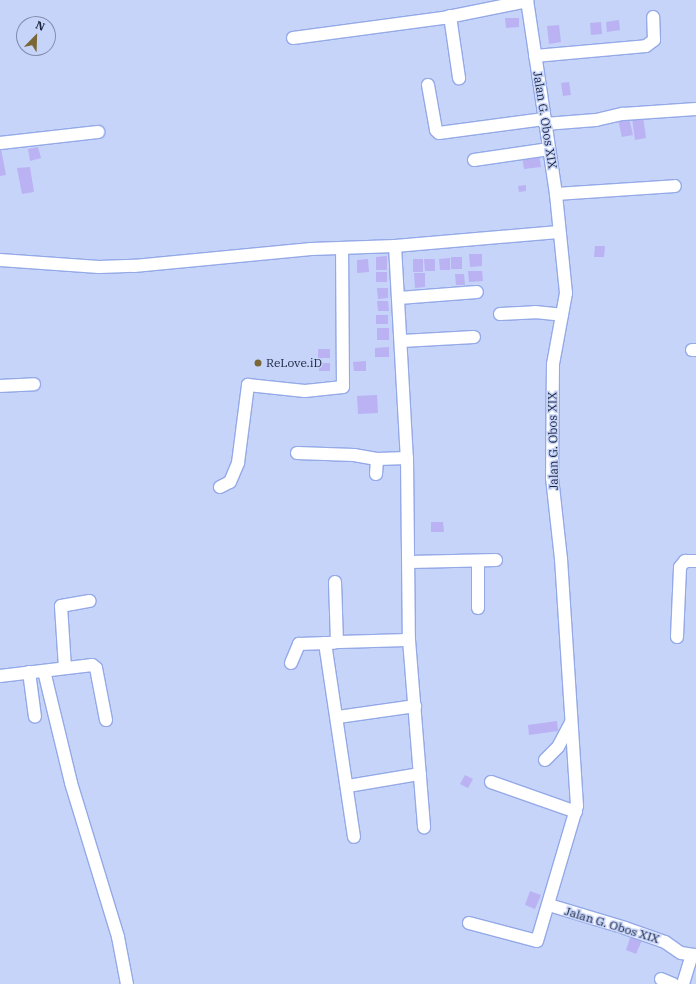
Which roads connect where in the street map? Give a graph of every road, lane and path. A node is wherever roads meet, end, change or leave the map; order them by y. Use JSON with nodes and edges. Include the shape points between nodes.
{"nodes":[{"id":1,"x":527,"y":0,"type":"edge"},
{"id":2,"x":450,"y":16,"type":"junction"},
{"id":3,"x":653,"y":17,"type":"dead end"},
{"id":4,"x":293,"y":38,"type":"dead end"},
{"id":5,"x":535,"y":56,"type":"junction"},
{"id":6,"x":459,"y":78,"type":"dead end"},
{"id":7,"x":428,"y":85,"type":"dead end"},
{"id":8,"x":696,"y":109,"type":"edge"},
{"id":9,"x":545,"y":122,"type":"junction"},
{"id":10,"x":98,"y":132,"type":"dead end"},
{"id":11,"x":0,"y":143,"type":"edge"},
{"id":12,"x":549,"y":149,"type":"junction"},
{"id":13,"x":474,"y":160,"type":"dead end"},
{"id":14,"x":675,"y":186,"type":"dead end"},
{"id":15,"x":556,"y":194,"type":"junction"},
{"id":16,"x":558,"y":232,"type":"junction"},
{"id":17,"x":395,"y":246,"type":"junction"},
{"id":18,"x":342,"y":249,"type":"junction"},
{"id":19,"x":0,"y":260,"type":"edge"},
{"id":20,"x":477,"y":292,"type":"dead end"},
{"id":21,"x":399,"y":298,"type":"junction"},
{"id":22,"x":500,"y":314,"type":"dead end"},
{"id":23,"x":562,"y":315,"type":"junction"},
{"id":24,"x":474,"y":337,"type":"dead end"},
{"id":25,"x":402,"y":341,"type":"junction"},
{"id":26,"x":34,"y":384,"type":"dead end"},
{"id":27,"x":0,"y":386,"type":"edge"},
{"id":28,"x":297,"y":453,"type":"dead end"},
{"id":29,"x":407,"y":458,"type":"junction"},
{"id":30,"x":377,"y":459,"type":"junction"},
{"id":31,"x":376,"y":474,"type":"dead end"},
{"id":32,"x":220,"y":487,"type":"dead end"},
{"id":33,"x":496,"y":560,"type":"dead end"},
{"id":34,"x":478,"y":561,"type":"junction"},
{"id":35,"x":410,"y":562,"type":"junction"},
{"id":36,"x":696,"y":562,"type":"edge"},
{"id":37,"x":335,"y":582,"type":"dead end"},
{"id":38,"x":90,"y":601,"type":"dead end"},
{"id":39,"x":478,"y":608,"type":"dead end"},
{"id":40,"x":676,"y":637,"type":"dead end"},
{"id":41,"x":409,"y":640,"type":"junction"},
{"id":42,"x":331,"y":643,"type":"junction"},
{"id":43,"x":292,"y":663,"type":"dead end"},
{"id":44,"x":65,"y":668,"type":"junction"},
{"id":45,"x":44,"y":671,"type":"junction"},
{"id":46,"x":29,"y":672,"type":"junction"},
{"id":47,"x":0,"y":676,"type":"edge"},
{"id":48,"x":414,"y":706,"type":"junction"},
{"id":49,"x":35,"y":717,"type":"dead end"},
{"id":50,"x":338,"y":717,"type":"junction"},
{"id":51,"x":106,"y":720,"type":"dead end"},
{"id":52,"x":571,"y":723,"type":"junction"},
{"id":53,"x":545,"y":760,"type":"dead end"},
{"id":54,"x":420,"y":774,"type":"junction"},
{"id":55,"x":491,"y":782,"type":"dead end"},
{"id":56,"x":348,"y":786,"type":"junction"},
{"id":57,"x":576,"y":812,"type":"junction"},
{"id":58,"x":424,"y":827,"type":"dead end"},
{"id":59,"x":354,"y":837,"type":"dead end"},
{"id":60,"x":549,"y":905,"type":"junction"},
{"id":61,"x":469,"y":923,"type":"dead end"},
{"id":62,"x":694,"y":955,"type":"edge"},
{"id":63,"x":661,"y":979,"type":"dead end"},
{"id":64,"x":684,"y":983,"type":"edge"},
{"id":65,"x":127,"y":984,"type":"edge"}],
"edges":[{"from":1,"to":2,"type":"street"},
{"from":1,"to":5,"type":"street","name":"Jalan G. Obos XIX"},
{"from":2,"to":4,"type":"street"},
{"from":2,"to":6,"type":"street"},
{"from":3,"to":5,"type":"street","via":[[654,40],[646,46]]},
{"from":5,"to":9,"type":"street","name":"Jalan G. Obos XIX"},
{"from":7,"to":9,"type":"street","via":[[436,130],[439,133]]},
{"from":8,"to":9,"type":"street","via":[[623,114],[596,120]]},
{"from":9,"to":12,"type":"street","name":"Jalan G. Obos XIX"},
{"from":10,"to":11,"type":"street"},
{"from":12,"to":13,"type":"street"},
{"from":12,"to":15,"type":"street","name":"Jalan G. Obos XIX"},
{"from":14,"to":15,"type":"street"},
{"from":15,"to":16,"type":"street","name":"Jalan G. Obos XIX"},
{"from":16,"to":17,"type":"street"},
{"from":16,"to":23,"type":"street","name":"Jalan G. Obos XIX","via":[[566,293]]},
{"from":17,"to":18,"type":"street"},
{"from":17,"to":21,"type":"street"},
{"from":18,"to":19,"type":"street","via":[[311,249],[99,267]]},
{"from":18,"to":32,"type":"street","via":[[343,387],[305,391],[248,385],[238,463],[234,477]]},
{"from":20,"to":21,"type":"street"},
{"from":21,"to":25,"type":"street"},
{"from":22,"to":23,"type":"street","via":[[535,312]]},
{"from":23,"to":52,"type":"street","name":"Jalan G. Obos XIX","via":[[553,364],[552,478],[561,559]]},
{"from":24,"to":25,"type":"street"},
{"from":25,"to":29,"type":"street"},
{"from":26,"to":27,"type":"street"},
{"from":28,"to":30,"type":"street","via":[[354,455]]},
{"from":29,"to":30,"type":"street"},
{"from":29,"to":35,"type":"street"},
{"from":30,"to":31,"type":"street"},
{"from":33,"to":34,"type":"street"},
{"from":34,"to":35,"type":"street"},
{"from":34,"to":39,"type":"street"},
{"from":35,"to":41,"type":"street"},
{"from":36,"to":40,"type":"street","via":[[685,561],[680,567]]},
{"from":37,"to":42,"type":"street"},
{"from":38,"to":44,"type":"street","via":[[61,606]]},
{"from":41,"to":42,"type":"street"},
{"from":41,"to":48,"type":"street"},
{"from":42,"to":43,"type":"street","via":[[299,644]]},
{"from":42,"to":50,"type":"street"},
{"from":44,"to":45,"type":"street"},
{"from":44,"to":51,"type":"street","via":[[94,666]]},
{"from":45,"to":46,"type":"street"},
{"from":45,"to":65,"type":"street","via":[[72,783],[118,937]]},
{"from":46,"to":47,"type":"street"},
{"from":46,"to":49,"type":"street"},
{"from":48,"to":50,"type":"street"},
{"from":48,"to":54,"type":"street"},
{"from":50,"to":56,"type":"street"},
{"from":52,"to":53,"type":"street","via":[[558,747]]},
{"from":52,"to":57,"type":"street","name":"Jalan G. Obos XIX"},
{"from":54,"to":56,"type":"street"},
{"from":54,"to":58,"type":"street"},
{"from":55,"to":57,"type":"street"},
{"from":56,"to":59,"type":"street"},
{"from":57,"to":60,"type":"street","name":"Jalan G. Obos XIX"},
{"from":60,"to":61,"type":"street","name":"Jalan G. Obos XIX","via":[[538,941]]},
{"from":60,"to":62,"type":"street","name":"Jalan G. Obos XIX","via":[[665,942],[681,953]]},
{"from":62,"to":64,"type":"street"},
{"from":63,"to":64,"type":"street"}]}
